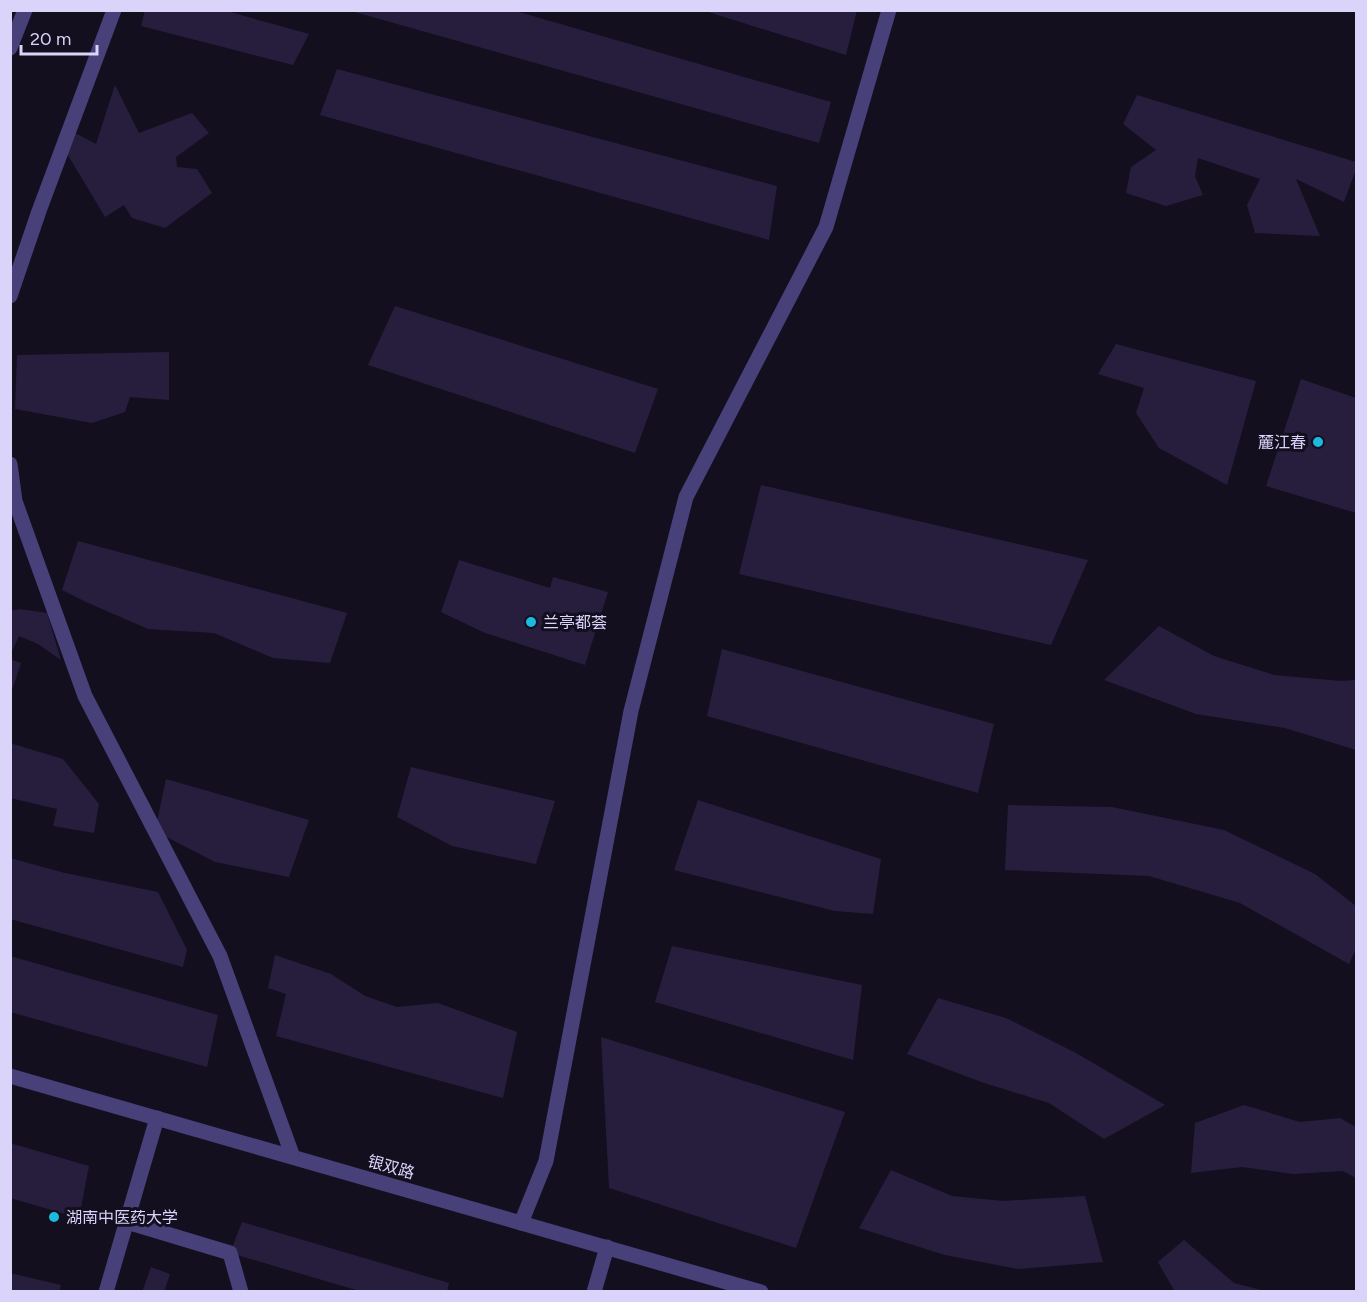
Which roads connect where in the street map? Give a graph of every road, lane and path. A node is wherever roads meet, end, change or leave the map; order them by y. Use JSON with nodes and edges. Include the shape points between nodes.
{"nodes":[{"id":1,"x":24,"y":10,"type":"edge"},
{"id":2,"x":114,"y":10,"type":"edge"},
{"id":3,"x":889,"y":10,"type":"edge"},
{"id":4,"x":10,"y":48,"type":"edge"},
{"id":5,"x":10,"y":296,"type":"edge"},
{"id":6,"x":10,"y":464,"type":"edge"},
{"id":7,"x":10,"y":1076,"type":"edge"},
{"id":8,"x":157,"y":1118,"type":"junction"},
{"id":9,"x":293,"y":1158,"type":"junction"},
{"id":10,"x":127,"y":1221,"type":"junction"},
{"id":11,"x":521,"y":1223,"type":"junction"},
{"id":12,"x":607,"y":1247,"type":"junction"},
{"id":13,"x":106,"y":1292,"type":"edge"},
{"id":14,"x":241,"y":1292,"type":"edge"},
{"id":15,"x":594,"y":1292,"type":"edge"},
{"id":16,"x":761,"y":1292,"type":"edge"}],
"edges":[{"from":1,"to":4,"type":"street"},
{"from":2,"to":5,"type":"street"},
{"from":3,"to":11,"type":"street","via":[[826,227],[686,497],[631,711],[546,1161]]},
{"from":6,"to":9,"type":"street","via":[[15,501],[85,696],[220,956]]},
{"from":7,"to":8,"type":"street","name":"银双路"},
{"from":8,"to":9,"type":"street","name":"银双路"},
{"from":8,"to":10,"type":"street"},
{"from":9,"to":11,"type":"street","name":"银双路"},
{"from":10,"to":13,"type":"street"},
{"from":10,"to":14,"type":"street","via":[[230,1253]]},
{"from":11,"to":12,"type":"street","name":"银双路"},
{"from":12,"to":15,"type":"street"},
{"from":12,"to":16,"type":"street","name":"银双路"}]}
